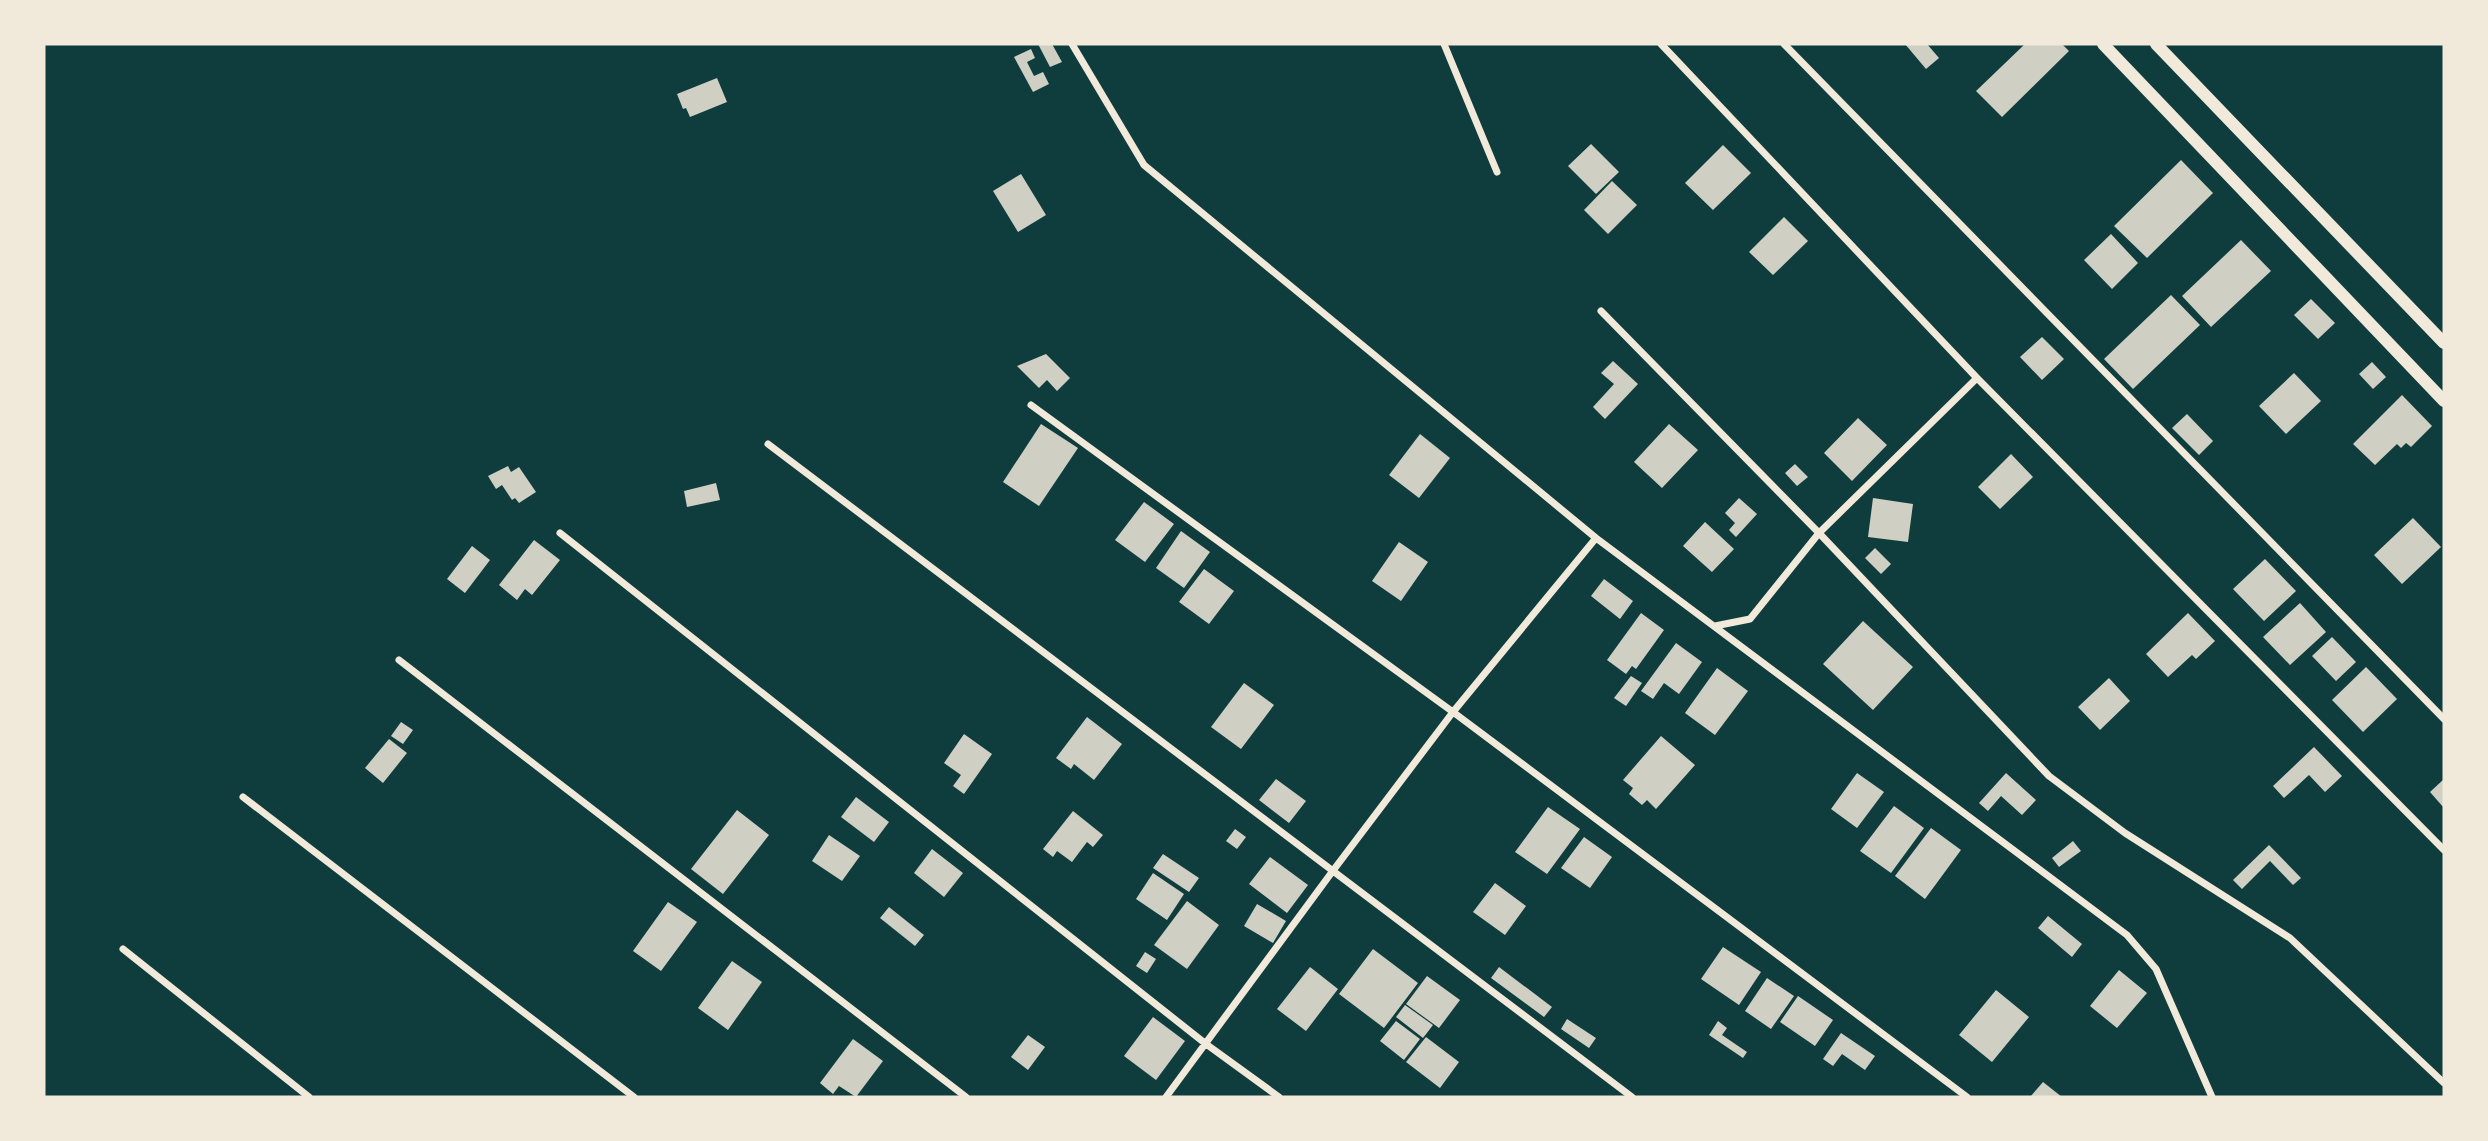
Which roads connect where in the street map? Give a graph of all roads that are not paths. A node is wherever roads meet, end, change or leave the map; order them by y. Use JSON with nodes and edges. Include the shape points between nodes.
{"nodes":[{"id":1,"x":1072,"y":44,"type":"edge"},
{"id":2,"x":1444,"y":44,"type":"edge"},
{"id":3,"x":1661,"y":44,"type":"edge"},
{"id":4,"x":1784,"y":44,"type":"edge"},
{"id":5,"x":2103,"y":44,"type":"edge"},
{"id":6,"x":2156,"y":44,"type":"edge"},
{"id":7,"x":1497,"y":172,"type":"dead end"},
{"id":8,"x":1601,"y":311,"type":"dead end"},
{"id":9,"x":2444,"y":343,"type":"edge"},
{"id":10,"x":1977,"y":378,"type":"junction"},
{"id":11,"x":2444,"y":401,"type":"edge"},
{"id":12,"x":1031,"y":405,"type":"dead end"},
{"id":13,"x":768,"y":444,"type":"dead end"},
{"id":14,"x":560,"y":533,"type":"dead end"},
{"id":15,"x":1819,"y":533,"type":"junction"},
{"id":16,"x":1596,"y":538,"type":"junction"},
{"id":17,"x":1715,"y":626,"type":"junction"},
{"id":18,"x":399,"y":660,"type":"dead end"},
{"id":19,"x":1454,"y":712,"type":"junction"},
{"id":20,"x":2444,"y":719,"type":"edge"},
{"id":21,"x":243,"y":797,"type":"dead end"},
{"id":22,"x":2444,"y":850,"type":"edge"},
{"id":23,"x":1332,"y":872,"type":"junction"},
{"id":24,"x":122,"y":949,"type":"dead end"},
{"id":25,"x":1206,"y":1044,"type":"junction"},
{"id":26,"x":2444,"y":1083,"type":"edge"},
{"id":27,"x":309,"y":1097,"type":"edge"},
{"id":28,"x":634,"y":1097,"type":"edge"},
{"id":29,"x":966,"y":1097,"type":"edge"},
{"id":30,"x":1166,"y":1097,"type":"edge"},
{"id":31,"x":1279,"y":1097,"type":"edge"},
{"id":32,"x":1632,"y":1097,"type":"edge"},
{"id":33,"x":1967,"y":1097,"type":"edge"},
{"id":34,"x":2212,"y":1097,"type":"edge"}],
"edges":[{"from":1,"to":16,"type":"street","via":[[1144,165]]},
{"from":2,"to":7,"type":"street"},
{"from":3,"to":10,"type":"street"},
{"from":4,"to":20,"type":"street"},
{"from":5,"to":11,"type":"street"},
{"from":6,"to":9,"type":"street"},
{"from":8,"to":15,"type":"street"},
{"from":10,"to":15,"type":"street"},
{"from":10,"to":22,"type":"street"},
{"from":12,"to":19,"type":"street"},
{"from":13,"to":23,"type":"street"},
{"from":14,"to":25,"type":"street"},
{"from":15,"to":17,"type":"street","via":[[1750,619]]},
{"from":15,"to":26,"type":"street","via":[[2049,776],[2125,833],[2290,938]]},
{"from":16,"to":17,"type":"street"},
{"from":16,"to":19,"type":"street"},
{"from":17,"to":34,"type":"street","via":[[2127,935],[2156,970]]},
{"from":18,"to":29,"type":"street"},
{"from":19,"to":23,"type":"street"},
{"from":19,"to":33,"type":"street"},
{"from":21,"to":28,"type":"street"},
{"from":23,"to":25,"type":"street"},
{"from":23,"to":32,"type":"street"},
{"from":24,"to":27,"type":"street"},
{"from":25,"to":30,"type":"street"},
{"from":25,"to":31,"type":"street"}]}
